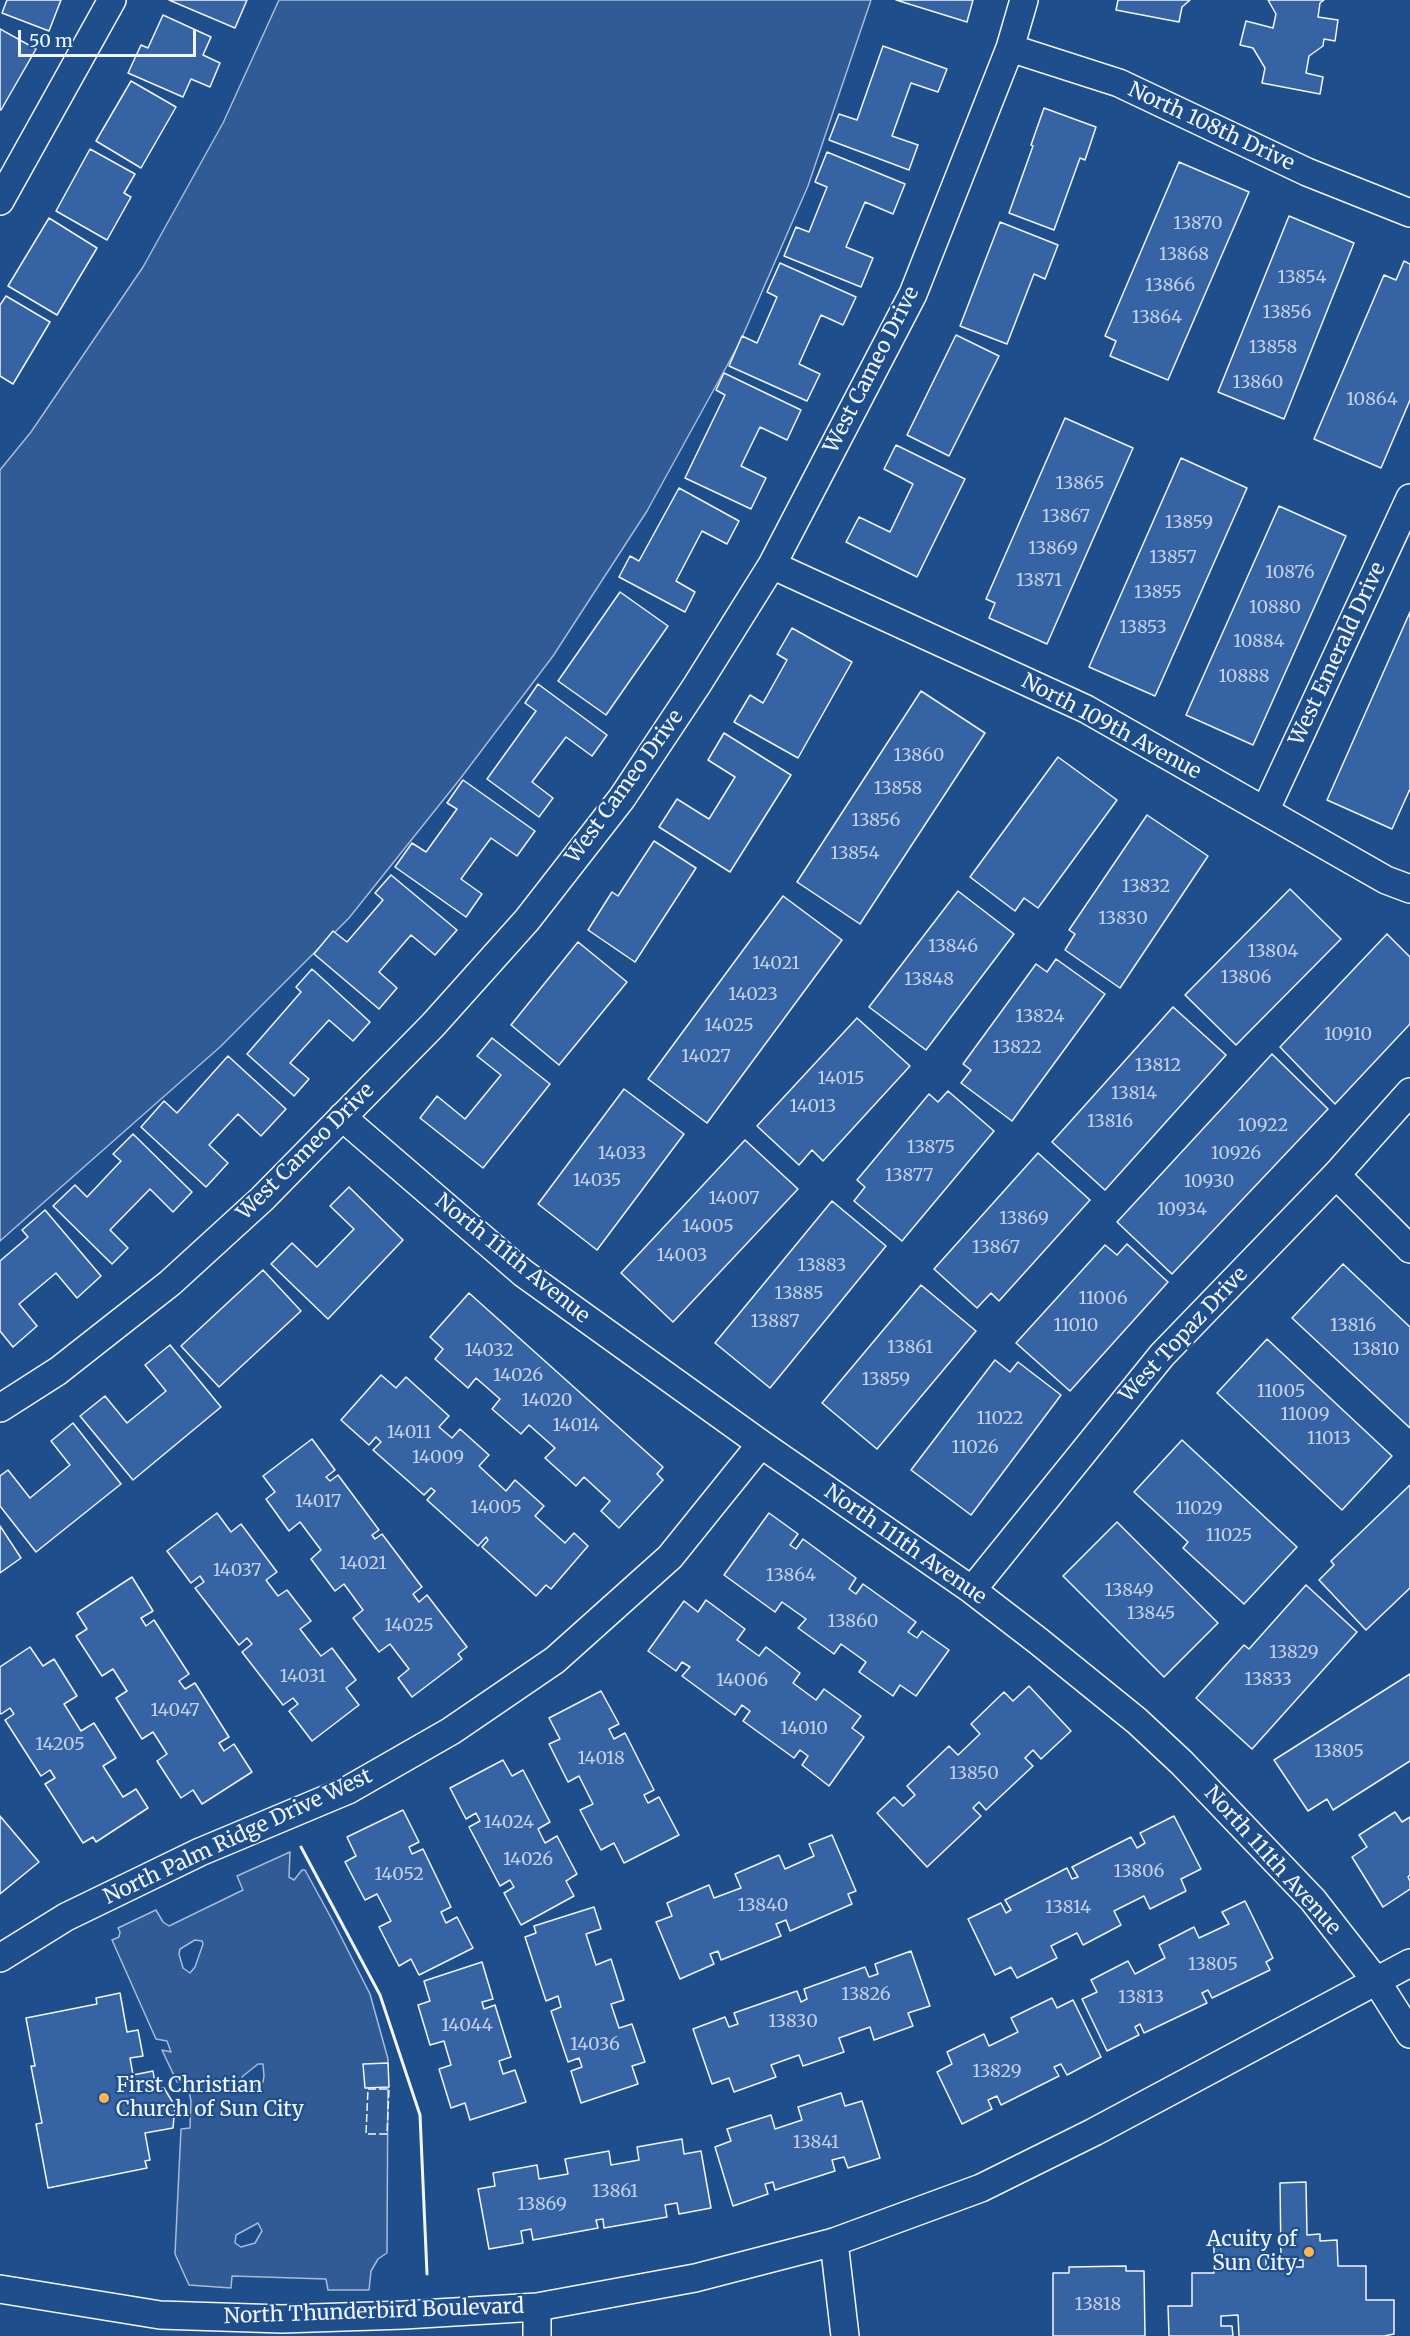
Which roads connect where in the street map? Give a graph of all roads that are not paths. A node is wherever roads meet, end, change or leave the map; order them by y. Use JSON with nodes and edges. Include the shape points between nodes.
{"nodes":[{"id":1,"x":112,"y":0,"type":"edge"},
{"id":2,"x":1024,"y":0,"type":"edge"},
{"id":3,"x":1010,"y":48,"type":"junction"},
{"id":4,"x":0,"y":201,"type":"edge"},
{"id":5,"x":1410,"y":213,"type":"edge"},
{"id":6,"x":1410,"y":498,"type":"edge"},
{"id":7,"x":772,"y":565,"type":"junction"},
{"id":8,"x":1265,"y":811,"type":"junction"},
{"id":9,"x":1410,"y":890,"type":"edge"},
{"id":10,"x":1410,"y":1092,"type":"edge"},
{"id":11,"x":342,"y":1117,"type":"junction"},
{"id":12,"x":1336,"y":1175,"type":"junction"},
{"id":13,"x":1410,"y":1249,"type":"edge"},
{"id":14,"x":0,"y":1408,"type":"edge"},
{"id":15,"x":761,"y":1444,"type":"junction"},
{"id":16,"x":972,"y":1590,"type":"junction"},
{"id":17,"x":0,"y":1958,"type":"edge"},
{"id":18,"x":1410,"y":1963,"type":"edge"},
{"id":19,"x":1377,"y":1983,"type":"junction"},
{"id":20,"x":1410,"y":2034,"type":"edge"},
{"id":21,"x":834,"y":2242,"type":"junction"},
{"id":22,"x":0,"y":2289,"type":"edge"},
{"id":23,"x":537,"y":2307,"type":"junction"},
{"id":24,"x":537,"y":2336,"type":"edge"},
{"id":25,"x":845,"y":2336,"type":"edge"}],
"edges":[{"from":1,"to":4,"type":"street"},
{"from":2,"to":3,"type":"street","name":"West Cameo Drive"},
{"from":3,"to":5,"type":"street","name":"North 108th Drive","via":[[1119,83],[1307,172]]},
{"from":3,"to":7,"type":"street","name":"West Cameo Drive","via":[[913,294]]},
{"from":6,"to":8,"type":"street","name":"West Emerald Drive"},
{"from":7,"to":8,"type":"street","name":"North 109th Avenue","via":[[1086,709]]},
{"from":7,"to":11,"type":"street","name":"West Cameo Drive","via":[[622,798],[527,920]]},
{"from":8,"to":9,"type":"street","name":"North 109th Avenue"},
{"from":10,"to":12,"type":"street","name":"West Topaz Drive"},
{"from":11,"to":14,"type":"street","name":"West Cameo Drive","via":[[170,1283],[58,1371]]},
{"from":11,"to":15,"type":"street","name":"North 111th Avenue","via":[[523,1273]]},
{"from":12,"to":13,"type":"street"},
{"from":12,"to":16,"type":"street","name":"West Topaz Drive","via":[[1161,1355]]},
{"from":15,"to":16,"type":"street","name":"North 111th Avenue"},
{"from":15,"to":17,"type":"street","name":"North Palm Ridge Drive West","via":[[664,1563],[555,1660],[451,1731],[348,1790],[200,1852],[66,1917]]},
{"from":16,"to":19,"type":"street","name":"North 111th Avenue","via":[[1137,1721],[1182,1763],[1313,1900]]},
{"from":18,"to":19,"type":"street","name":"North Thunderbird Boulevard"},
{"from":19,"to":20,"type":"street","name":"North 111th Avenue"},
{"from":19,"to":21,"type":"street","name":"North Thunderbird Boulevard","via":[[981,2188]]},
{"from":21,"to":23,"type":"street","name":"North Thunderbird Boulevard","via":[[695,2278]]},
{"from":21,"to":25,"type":"street"},
{"from":22,"to":23,"type":"street","name":"North Thunderbird Boulevard","via":[[160,2315],[249,2318]]},
{"from":23,"to":24,"type":"street"}]}
